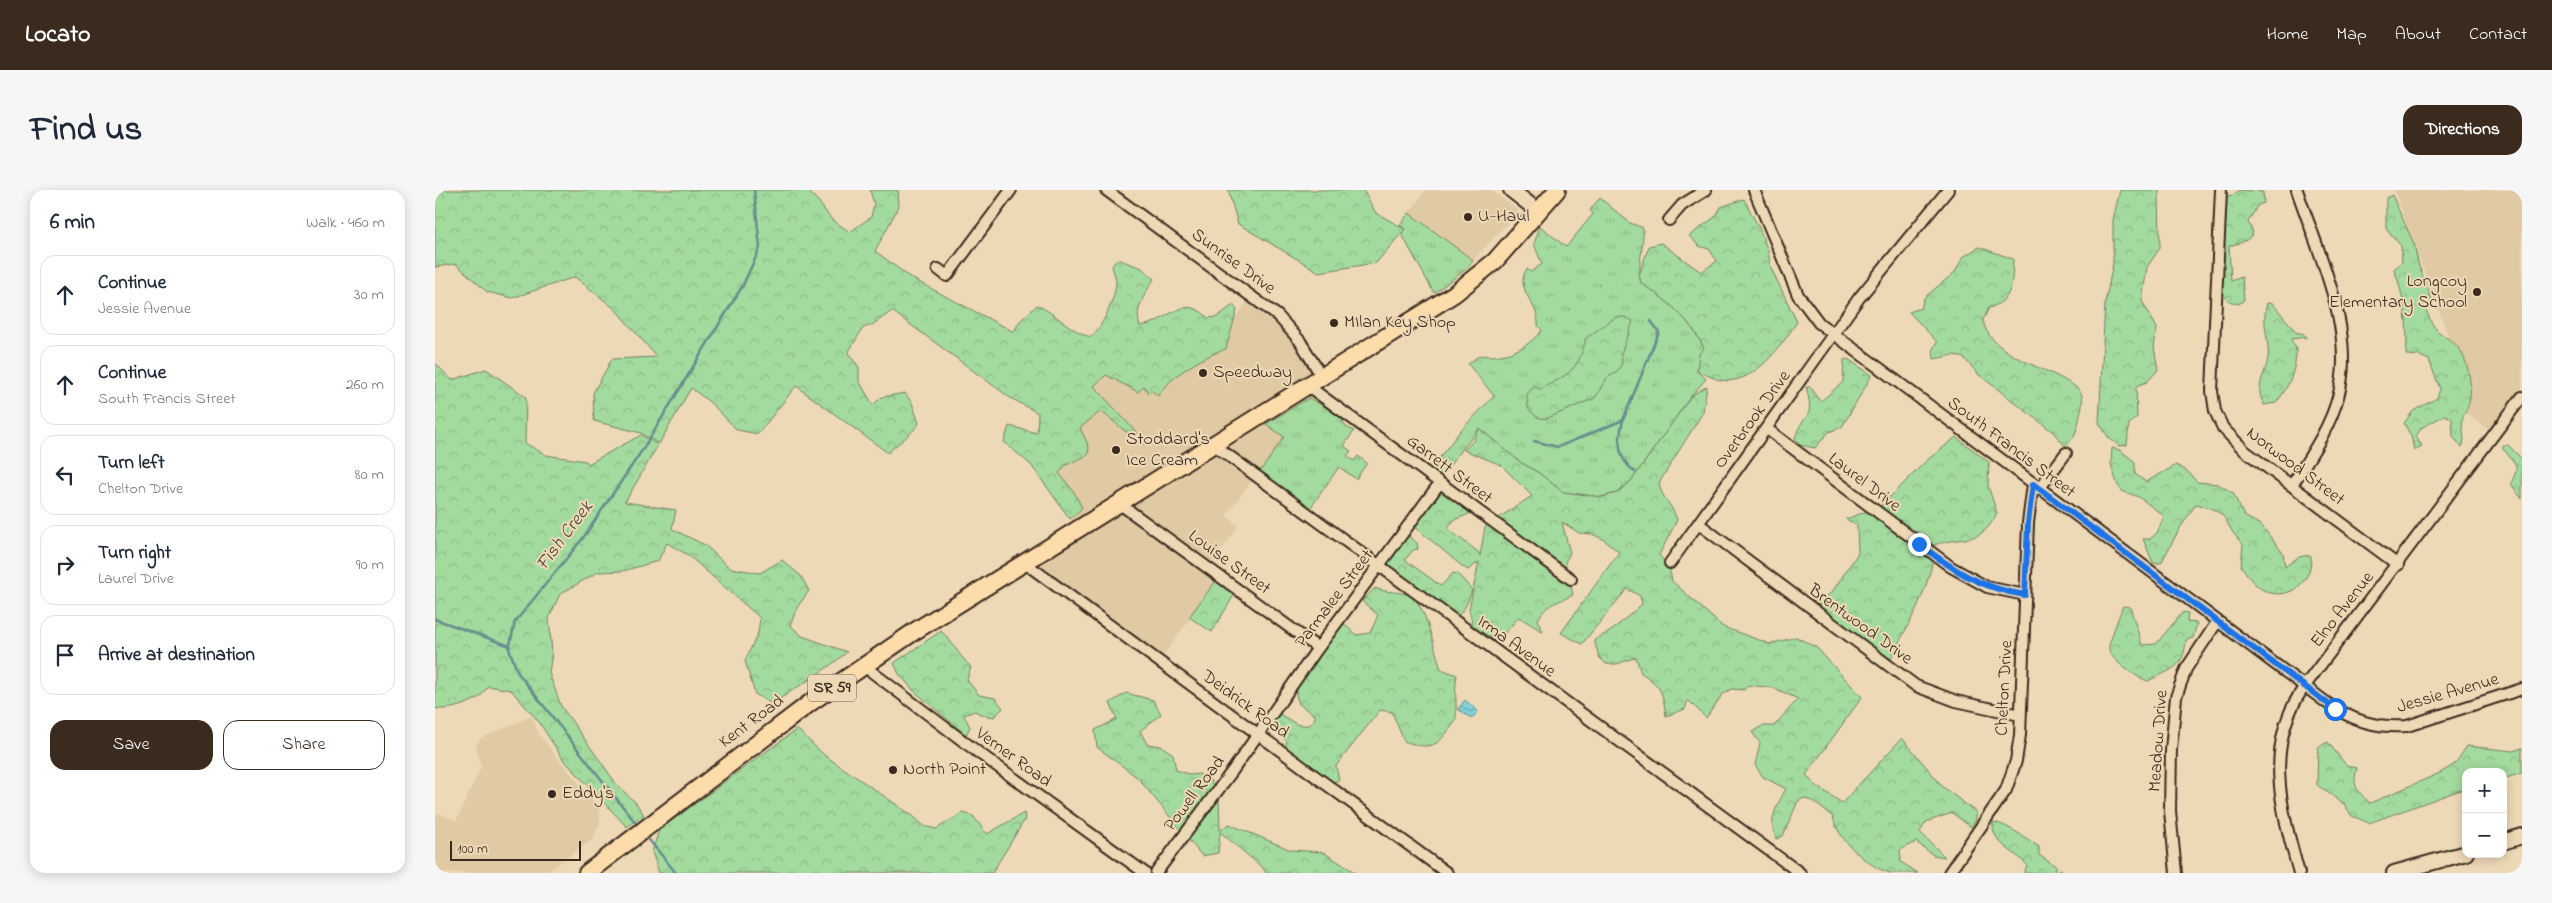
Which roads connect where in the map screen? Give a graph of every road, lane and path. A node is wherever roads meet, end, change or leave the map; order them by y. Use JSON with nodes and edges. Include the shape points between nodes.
{"nodes":[{"id":1,"x":1011,"y":190,"type":"edge"},
{"id":2,"x":1106,"y":190,"type":"edge"},
{"id":3,"x":1511,"y":190,"type":"edge"},
{"id":4,"x":1557,"y":190,"type":"edge"},
{"id":5,"x":1706,"y":190,"type":"edge"},
{"id":6,"x":1754,"y":190,"type":"edge"},
{"id":7,"x":1948,"y":190,"type":"edge"},
{"id":8,"x":2221,"y":190,"type":"edge"},
{"id":9,"x":2297,"y":190,"type":"edge"},
{"id":10,"x":1538,"y":211,"type":"junction"},
{"id":11,"x":1669,"y":220,"type":"dead end"},
{"id":12,"x":938,"y":269,"type":"dead end"},
{"id":13,"x":1834,"y":336,"type":"junction"},
{"id":14,"x":1322,"y":377,"type":"junction"},
{"id":15,"x":1308,"y":386,"type":"junction"},
{"id":16,"x":2522,"y":397,"type":"edge"},
{"id":17,"x":1767,"y":429,"type":"junction"},
{"id":18,"x":1214,"y":445,"type":"junction"},
{"id":19,"x":2066,"y":453,"type":"dead end"},
{"id":20,"x":1439,"y":484,"type":"junction"},
{"id":21,"x":2293,"y":485,"type":"junction"},
{"id":22,"x":2036,"y":486,"type":"junction"},
{"id":23,"x":1120,"y":504,"type":"junction"},
{"id":24,"x":1699,"y":524,"type":"junction"},
{"id":25,"x":1025,"y":563,"type":"junction"},
{"id":26,"x":1670,"y":563,"type":"dead end"},
{"id":27,"x":2398,"y":565,"type":"junction"},
{"id":28,"x":1379,"y":566,"type":"junction"},
{"id":29,"x":1571,"y":579,"type":"dead end"},
{"id":30,"x":2025,"y":595,"type":"junction"},
{"id":31,"x":2217,"y":622,"type":"junction"},
{"id":32,"x":1318,"y":648,"type":"junction"},
{"id":33,"x":864,"y":666,"type":"junction"},
{"id":34,"x":2304,"y":687,"type":"junction"},
{"id":35,"x":2522,"y":689,"type":"edge"},
{"id":36,"x":2020,"y":715,"type":"junction"},
{"id":37,"x":1258,"y":734,"type":"junction"},
{"id":38,"x":2522,"y":836,"type":"edge"},
{"id":39,"x":2507,"y":841,"type":"edge"},
{"id":40,"x":2462,"y":854,"type":"edge"},
{"id":41,"x":587,"y":873,"type":"edge"},
{"id":42,"x":1145,"y":873,"type":"edge"},
{"id":43,"x":1156,"y":873,"type":"edge"},
{"id":44,"x":1447,"y":873,"type":"edge"},
{"id":45,"x":1800,"y":873,"type":"edge"},
{"id":46,"x":1949,"y":873,"type":"edge"},
{"id":47,"x":2176,"y":873,"type":"edge"},
{"id":48,"x":2299,"y":873,"type":"edge"},
{"id":49,"x":2394,"y":873,"type":"edge"}],
"edges":[{"from":1,"to":12,"type":"street","via":[[947,276]]},
{"from":2,"to":14,"type":"street","name":"Sunrise Drive","via":[[1274,313],[1300,341]]},
{"from":3,"to":10,"type":"street"},
{"from":4,"to":10,"type":"main road","number":"SR 59"},
{"from":5,"to":11,"type":"street","via":[[1683,205]]},
{"from":6,"to":13,"type":"street","name":"South Francis Street","via":[[1798,295],[1812,316]]},
{"from":7,"to":13,"type":"street","name":"Overbrook Drive","via":[[1877,275]]},
{"from":8,"to":21,"type":"street","name":"Norwood Street","via":[[2211,373],[2215,411],[2233,440]]},
{"from":9,"to":21,"type":"street","via":[[2334,299],[2344,362],[2338,400]]},
{"from":10,"to":14,"type":"main road","number":"SR 59","via":[[1495,261],[1469,284]]},
{"from":13,"to":17,"type":"street","name":"Overbrook Drive"},
{"from":13,"to":22,"type":"street","name":"South Francis Street"},
{"from":14,"to":15,"type":"main road","number":"SR 59"},
{"from":15,"to":18,"type":"main road","number":"SR 59"},
{"from":15,"to":20,"type":"street","name":"Garrett Street"},
{"from":16,"to":27,"type":"street","name":"Elno Avenue"},
{"from":17,"to":24,"type":"street","name":"Overbrook Drive"},
{"from":17,"to":30,"type":"street","name":"Laurel Drive","via":[[1951,567],[1987,588]]},
{"from":18,"to":23,"type":"main road","number":"SR 59"},
{"from":18,"to":28,"type":"street","name":"Irma Avenue"},
{"from":19,"to":22,"type":"street"},
{"from":20,"to":28,"type":"street","name":"Parmalee Street"},
{"from":20,"to":29,"type":"street","name":"Garrett Street"},
{"from":21,"to":27,"type":"street","name":"Norwood Street"},
{"from":22,"to":30,"type":"street","name":"Chelton Drive","via":[[2028,523]]},
{"from":22,"to":31,"type":"street","name":"South Francis Street"},
{"from":23,"to":25,"type":"main road","number":"SR 59"},
{"from":23,"to":32,"type":"street","name":"Louise Street"},
{"from":24,"to":26,"type":"street","name":"Overbrook Drive"},
{"from":24,"to":36,"type":"street","name":"Brentwood Drive","via":[[1916,686],[1956,701]]},
{"from":25,"to":33,"type":"main road","name":"Kent Road","number":"SR 59"},
{"from":25,"to":37,"type":"street","name":"Deidrick Road"},
{"from":27,"to":34,"type":"street","name":"Elno Avenue"},
{"from":28,"to":32,"type":"street","name":"Parmalee Street"},
{"from":28,"to":45,"type":"street","name":"Irma Avenue"},
{"from":30,"to":36,"type":"street","name":"Chelton Drive"},
{"from":31,"to":34,"type":"street","name":"South Francis Street"},
{"from":31,"to":47,"type":"street","name":"Meadow Drive","via":[[2186,669],[2176,697],[2170,812]]},
{"from":32,"to":37,"type":"street","name":"Parmalee Street"},
{"from":33,"to":41,"type":"main road","name":"Kent Road","number":"SR 59"},
{"from":33,"to":42,"type":"street","name":"Verner Road","via":[[979,754]]},
{"from":34,"to":35,"type":"street","name":"Jessie Avenue","via":[[2348,717],[2387,727],[2429,720]]},
{"from":34,"to":48,"type":"street","name":"Elno Avenue","via":[[2285,721],[2279,758],[2283,809]]},
{"from":36,"to":46,"type":"street","name":"Chelton Drive","via":[[2016,760],[2006,790]]},
{"from":37,"to":43,"type":"street","name":"Powell Road"},
{"from":37,"to":44,"type":"street","name":"Deidrick Road"},
{"from":38,"to":39,"type":"street"},
{"from":40,"to":49,"type":"street"}]}
